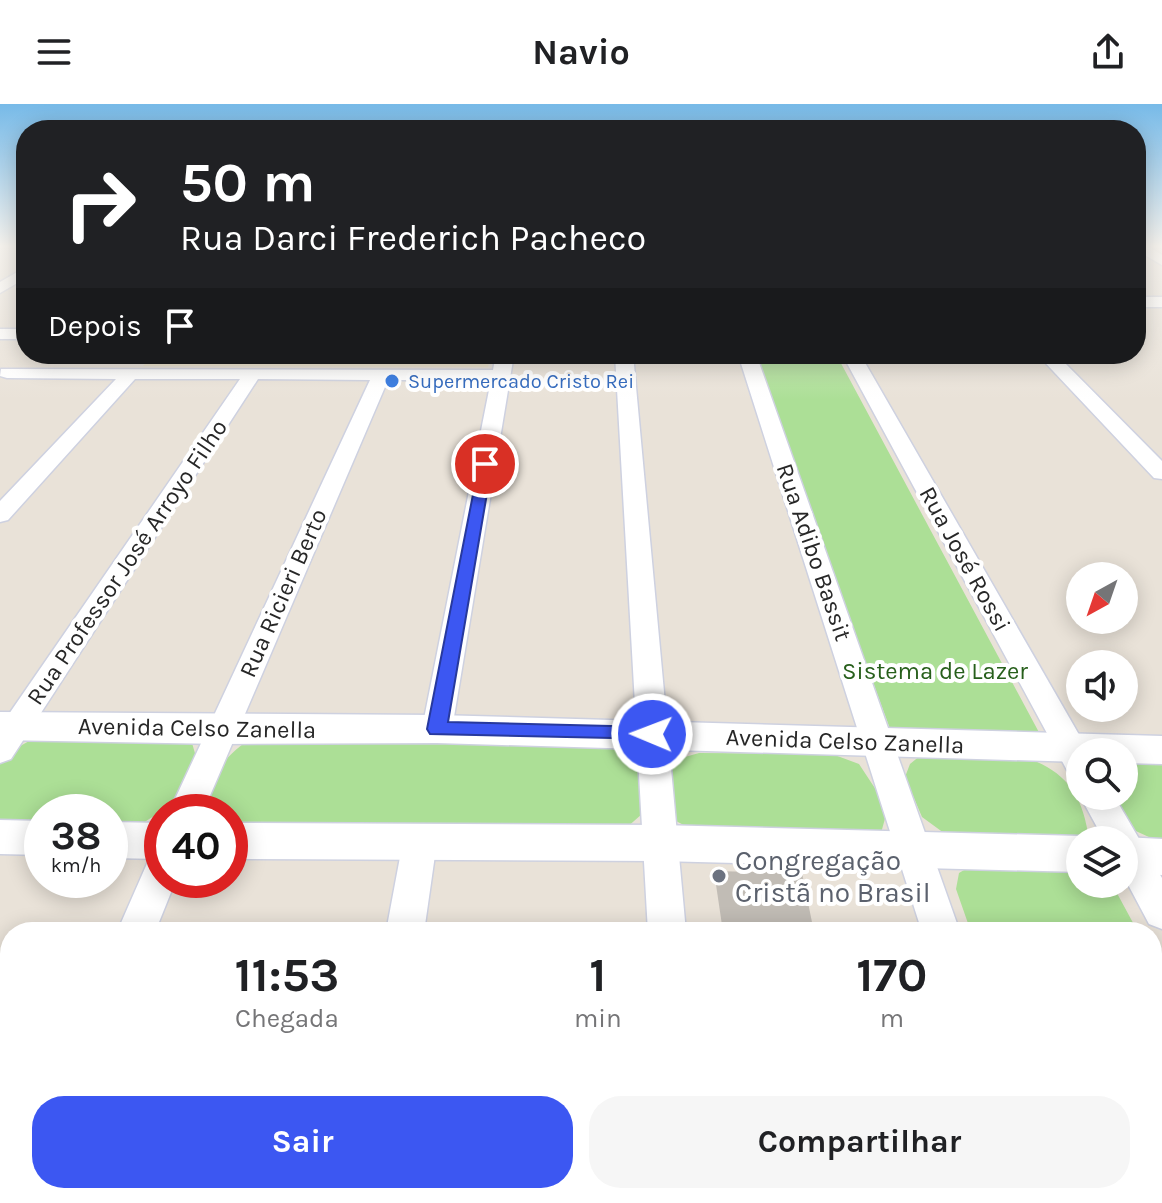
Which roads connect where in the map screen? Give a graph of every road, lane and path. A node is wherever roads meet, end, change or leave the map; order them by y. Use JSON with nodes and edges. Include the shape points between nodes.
{"nodes":[{"id":1,"x":625,"y":364,"type":"edge"},
{"id":2,"x":750,"y":364,"type":"edge"},
{"id":3,"x":857,"y":364,"type":"edge"},
{"id":4,"x":1056,"y":364,"type":"edge"},
{"id":5,"x":503,"y":365,"type":"edge"},
{"id":6,"x":130,"y":374,"type":"junction"},
{"id":7,"x":253,"y":374,"type":"junction"},
{"id":8,"x":381,"y":375,"type":"junction"},
{"id":9,"x":4,"y":376,"type":"edge"},
{"id":10,"x":1162,"y":473,"type":"edge"},
{"id":11,"x":0,"y":515,"type":"edge"},
{"id":12,"x":437,"y":729,"type":"junction"},
{"id":13,"x":222,"y":730,"type":"junction"},
{"id":14,"x":5,"y":734,"type":"edge"},
{"id":15,"x":652,"y":734,"type":"junction"},
{"id":16,"x":1066,"y":739,"type":"edge"},
{"id":17,"x":879,"y":744,"type":"junction"},
{"id":18,"x":1162,"y":750,"type":"edge"},
{"id":19,"x":1138,"y":752,"type":"edge"},
{"id":20,"x":1066,"y":756,"type":"edge"},
{"id":21,"x":194,"y":794,"type":"edge"},
{"id":22,"x":0,"y":837,"type":"edge"},
{"id":23,"x":24,"y":838,"type":"edge"},
{"id":24,"x":248,"y":841,"type":"edge"},
{"id":25,"x":420,"y":841,"type":"junction"},
{"id":26,"x":660,"y":843,"type":"junction"},
{"id":27,"x":912,"y":849,"type":"junction"},
{"id":28,"x":1066,"y":854,"type":"edge"},
{"id":29,"x":1138,"y":862,"type":"edge"},
{"id":30,"x":150,"y":898,"type":"edge"},
{"id":31,"x":1162,"y":912,"type":"edge"},
{"id":32,"x":140,"y":922,"type":"edge"},
{"id":33,"x":407,"y":922,"type":"edge"},
{"id":34,"x":666,"y":922,"type":"edge"},
{"id":35,"x":938,"y":922,"type":"edge"}],
"edges":[{"from":1,"to":15,"type":"street"},
{"from":2,"to":17,"type":"street","name":"Rua Adibo Bassit"},
{"from":3,"to":16,"type":"street","name":"Rua José Rossi"},
{"from":4,"to":10,"type":"street"},
{"from":5,"to":8,"type":"street"},
{"from":5,"to":12,"type":"street"},
{"from":6,"to":7,"type":"street"},
{"from":6,"to":9,"type":"street"},
{"from":6,"to":11,"type":"street"},
{"from":7,"to":8,"type":"street"},
{"from":7,"to":14,"type":"street","name":"Rua Professor José Arroyo Filho"},
{"from":8,"to":13,"type":"street","name":"Rua Ricieri Berto"},
{"from":12,"to":13,"type":"street","name":"Avenida Celso Zanella"},
{"from":12,"to":15,"type":"street","name":"Avenida Celso Zanella"},
{"from":13,"to":14,"type":"street","name":"Avenida Celso Zanella"},
{"from":13,"to":21,"type":"street","name":"Rua Ricieri Berto"},
{"from":15,"to":17,"type":"street","name":"Avenida Celso Zanella"},
{"from":15,"to":26,"type":"street"},
{"from":17,"to":20,"type":"street","name":"Avenida Celso Zanella"},
{"from":17,"to":27,"type":"street","name":"Rua Adibo Bassit"},
{"from":18,"to":19,"type":"street","name":"Avenida Celso Zanella"},
{"from":22,"to":23,"type":"street"},
{"from":24,"to":25,"type":"street"},
{"from":25,"to":26,"type":"street"},
{"from":25,"to":33,"type":"street"},
{"from":26,"to":27,"type":"street"},
{"from":26,"to":34,"type":"street"},
{"from":27,"to":28,"type":"street"},
{"from":27,"to":35,"type":"street","name":"Rua Adibo Bassit"},
{"from":29,"to":31,"type":"street"},
{"from":30,"to":32,"type":"street"}]}
